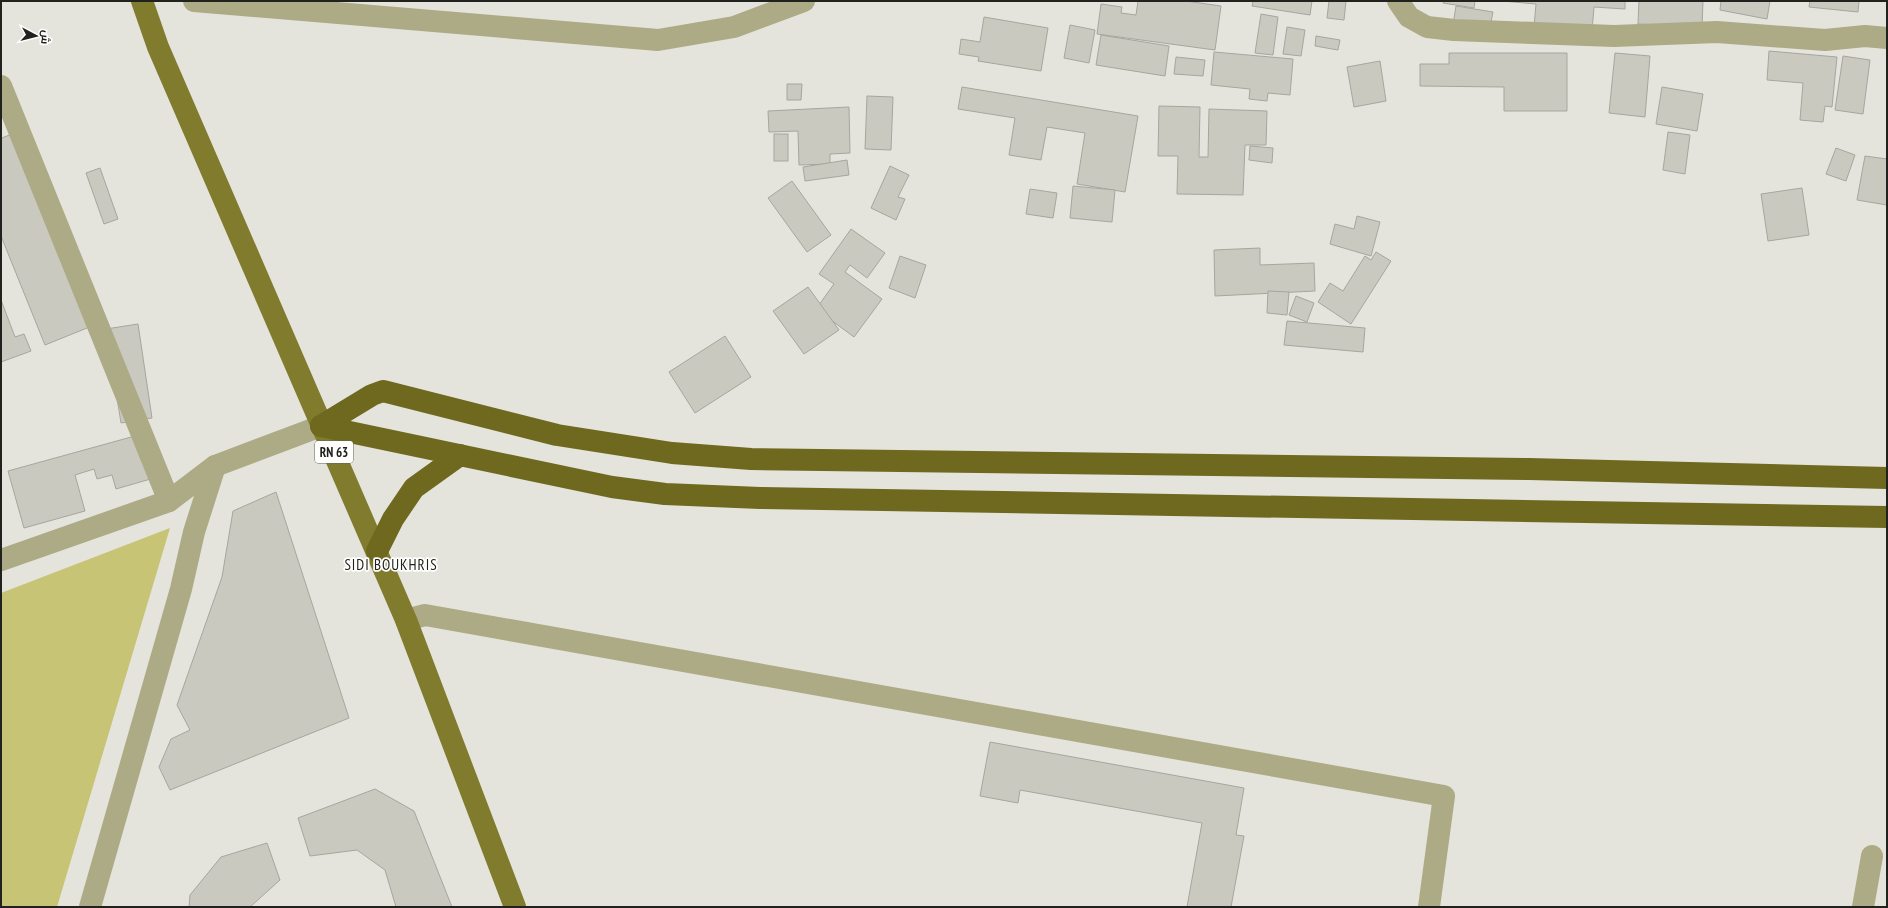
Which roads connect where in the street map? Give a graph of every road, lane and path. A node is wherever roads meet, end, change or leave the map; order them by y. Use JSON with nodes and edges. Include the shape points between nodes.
{"nodes":[{"id":1,"x":142,"y":1,"type":"edge"},
{"id":2,"x":194,"y":1,"type":"edge"},
{"id":3,"x":804,"y":1,"type":"edge"},
{"id":4,"x":1398,"y":1,"type":"edge"},
{"id":5,"x":1887,"y":38,"type":"edge"},
{"id":6,"x":1,"y":86,"type":"edge"},
{"id":7,"x":321,"y":426,"type":"junction"},
{"id":8,"x":460,"y":455,"type":"junction"},
{"id":9,"x":215,"y":466,"type":"junction"},
{"id":10,"x":1887,"y":478,"type":"edge"},
{"id":11,"x":169,"y":501,"type":"junction"},
{"id":12,"x":1887,"y":517,"type":"edge"},
{"id":13,"x":377,"y":551,"type":"junction"},
{"id":14,"x":2,"y":558,"type":"edge"},
{"id":15,"x":406,"y":620,"type":"junction"},
{"id":16,"x":1872,"y":856,"type":"dead end"},
{"id":17,"x":90,"y":907,"type":"edge"},
{"id":18,"x":515,"y":907,"type":"edge"},
{"id":19,"x":1429,"y":907,"type":"edge"},
{"id":20,"x":1863,"y":907,"type":"edge"}],
"edges":[{"from":1,"to":7,"type":"main road","number":"RN 63","via":[[158,47]]},
{"from":2,"to":3,"type":"street","via":[[658,40],[734,27]]},
{"from":4,"to":5,"type":"street","via":[[1410,17],[1427,27],[1454,30],[1614,36],[1717,32],[1825,40],[1865,36]]},
{"from":6,"to":11,"type":"street"},
{"from":7,"to":8,"type":"highway"},
{"from":7,"to":9,"type":"street"},
{"from":7,"to":10,"type":"highway","via":[[372,395],[383,392],[558,435],[672,453],[751,459],[1529,469]]},
{"from":7,"to":13,"type":"main road","number":"RN 63"},
{"from":8,"to":12,"type":"highway","via":[[612,487],[673,495]]},
{"from":8,"to":13,"type":"highway","via":[[414,488],[398,510]]},
{"from":9,"to":11,"type":"street"},
{"from":9,"to":17,"type":"street","via":[[194,532],[181,589]]},
{"from":11,"to":14,"type":"street"},
{"from":13,"to":15,"type":"main road","number":"RN 63"},
{"from":15,"to":18,"type":"main road","number":"RN 63"},
{"from":15,"to":19,"type":"street","via":[[425,615],[1444,796]]},
{"from":16,"to":20,"type":"street"}]}
